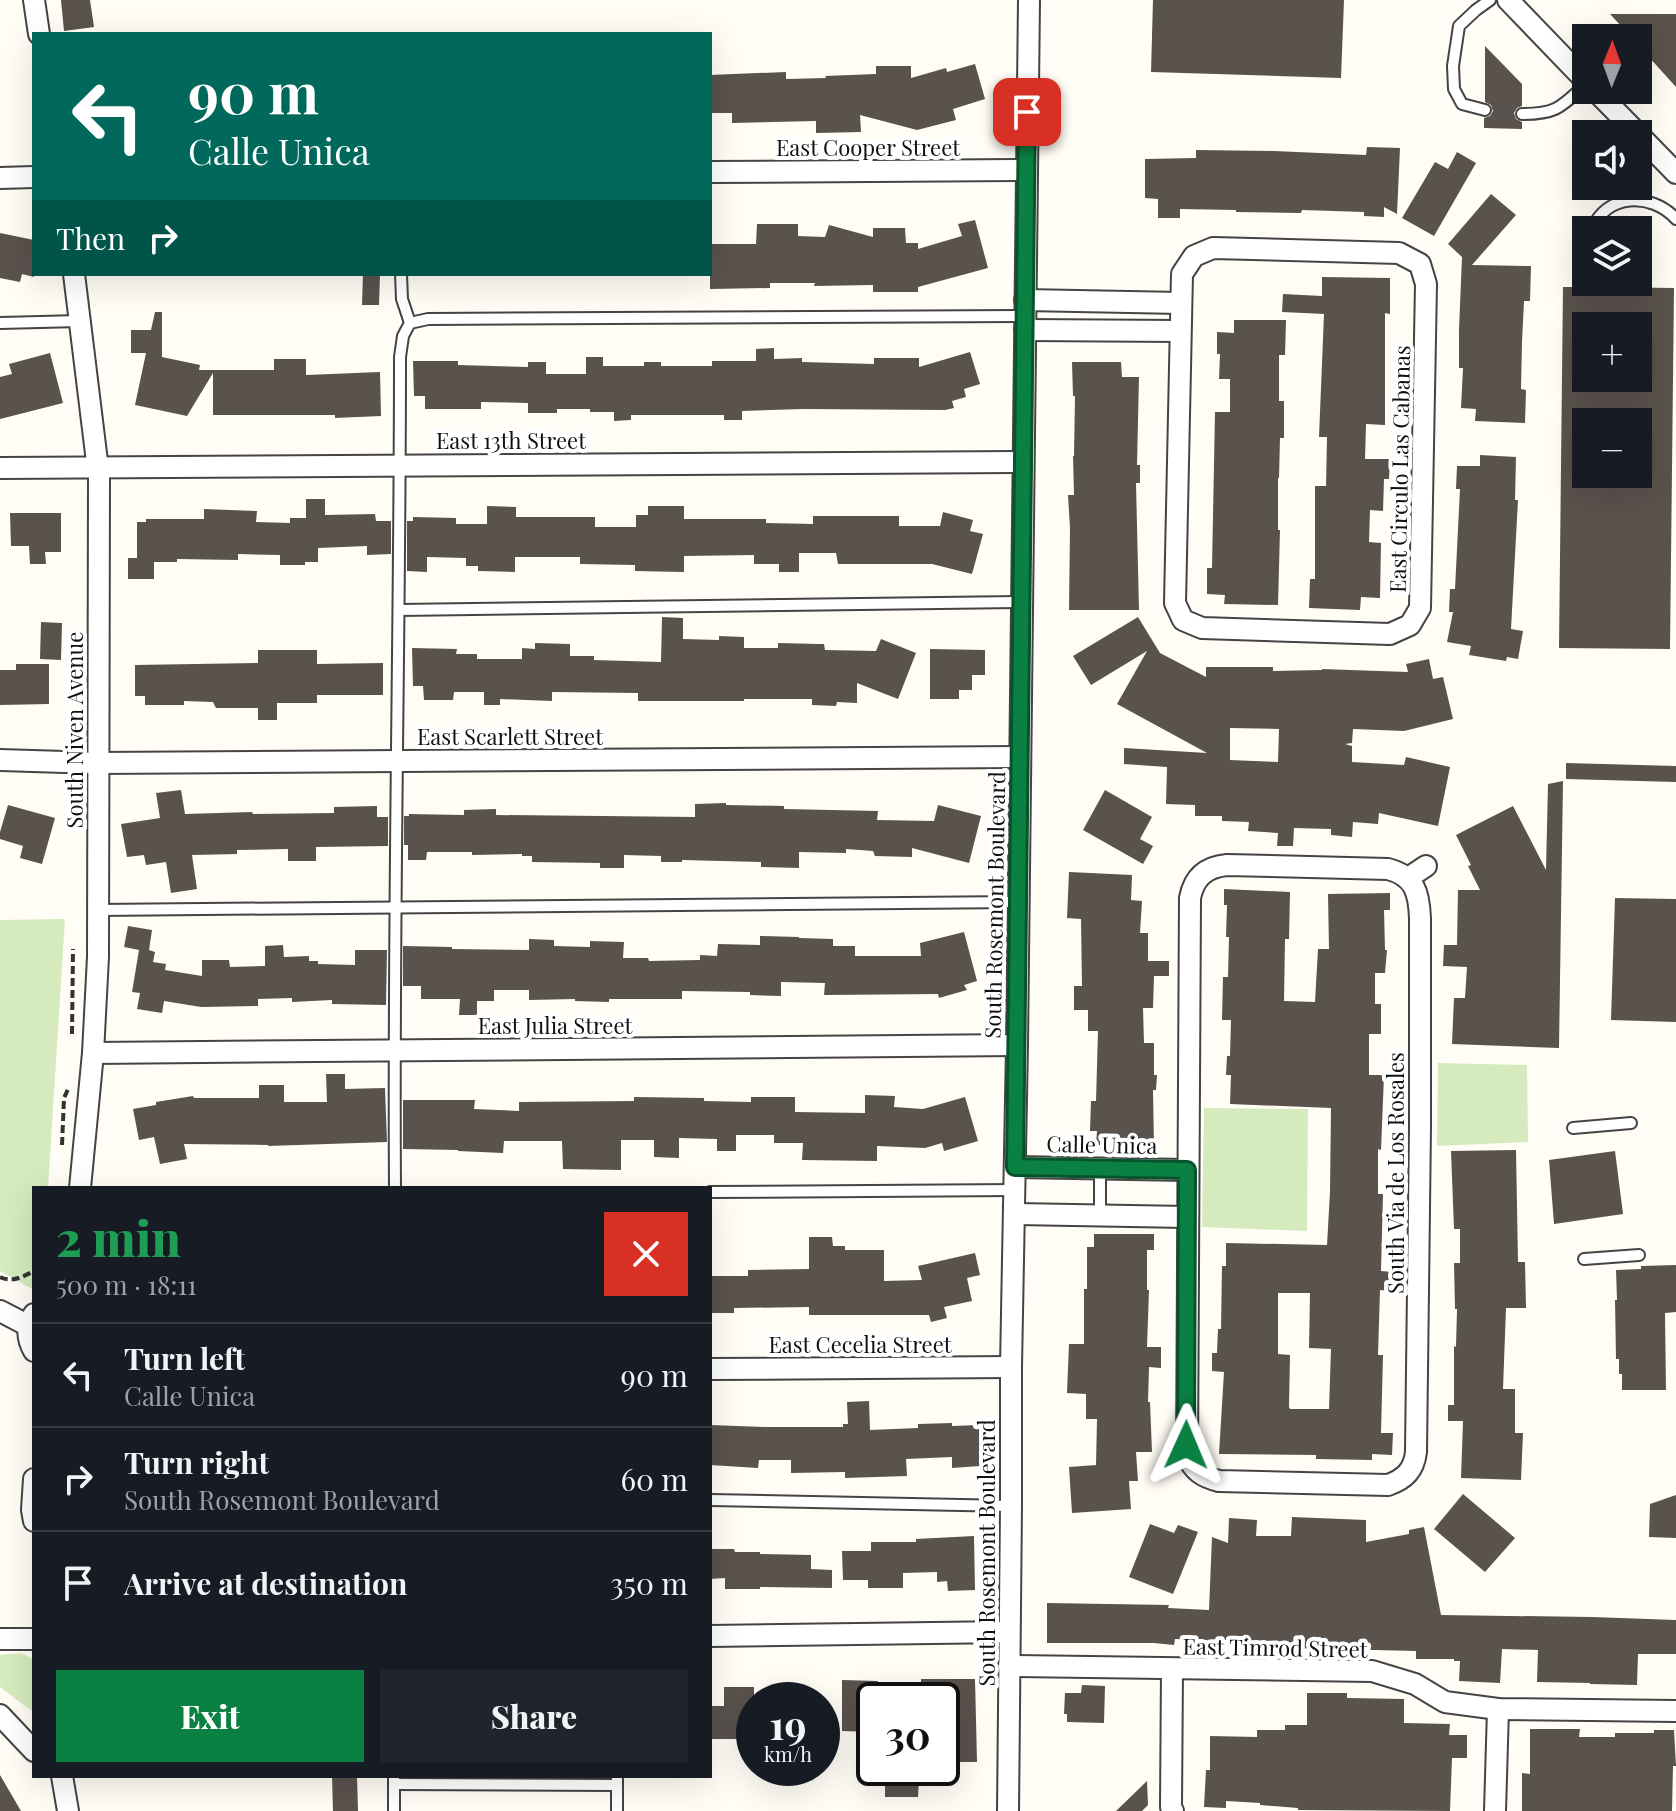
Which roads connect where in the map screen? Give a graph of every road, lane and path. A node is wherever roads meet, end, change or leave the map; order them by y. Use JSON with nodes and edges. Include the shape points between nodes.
{"nodes":[{"id":1,"x":34,"y":0,"type":"edge"},
{"id":2,"x":1029,"y":0,"type":"edge"},
{"id":3,"x":1490,"y":0,"type":"edge"},
{"id":4,"x":1508,"y":0,"type":"edge"},
{"id":5,"x":39,"y":32,"type":"edge"},
{"id":6,"x":1572,"y":67,"type":"edge"},
{"id":7,"x":1572,"y":97,"type":"edge"},
{"id":8,"x":1609,"y":104,"type":"edge"},
{"id":9,"x":1485,"y":110,"type":"dead end"},
{"id":10,"x":1522,"y":114,"type":"dead end"},
{"id":11,"x":1027,"y":170,"type":"junction"},
{"id":12,"x":712,"y":172,"type":"edge"},
{"id":13,"x":1676,"y":173,"type":"edge"},
{"id":14,"x":32,"y":177,"type":"edge"},
{"id":15,"x":0,"y":178,"type":"edge"},
{"id":16,"x":1600,"y":216,"type":"edge"},
{"id":17,"x":1676,"y":219,"type":"edge"},
{"id":18,"x":74,"y":276,"type":"edge"},
{"id":19,"x":401,"y":276,"type":"edge"},
{"id":20,"x":1103,"y":301,"type":"junction"},
{"id":21,"x":1181,"y":303,"type":"junction"},
{"id":22,"x":1025,"y":315,"type":"junction"},
{"id":23,"x":80,"y":321,"type":"junction"},
{"id":24,"x":0,"y":323,"type":"edge"},
{"id":25,"x":410,"y":323,"type":"junction"},
{"id":26,"x":1104,"y":330,"type":"junction"},
{"id":27,"x":1180,"y":331,"type":"junction"},
{"id":28,"x":1023,"y":462,"type":"junction"},
{"id":29,"x":400,"y":465,"type":"junction"},
{"id":30,"x":0,"y":468,"type":"edge"},
{"id":31,"x":98,"y":468,"type":"junction"},
{"id":32,"x":1022,"y":602,"type":"junction"},
{"id":33,"x":399,"y":610,"type":"junction"},
{"id":34,"x":1020,"y":757,"type":"junction"},
{"id":35,"x":0,"y":760,"type":"edge"},
{"id":36,"x":397,"y":761,"type":"junction"},
{"id":37,"x":97,"y":763,"type":"junction"},
{"id":38,"x":1426,"y":866,"type":"dead end"},
{"id":39,"x":1408,"y":878,"type":"junction"},
{"id":40,"x":1018,"y":902,"type":"junction"},
{"id":41,"x":394,"y":906,"type":"junction"},
{"id":42,"x":97,"y":910,"type":"junction"},
{"id":43,"x":73,"y":949,"type":"dead end"},
{"id":44,"x":72,"y":1037,"type":"dead end"},
{"id":45,"x":1017,"y":1045,"type":"junction"},
{"id":46,"x":394,"y":1050,"type":"junction"},
{"id":47,"x":93,"y":1053,"type":"junction"},
{"id":48,"x":72,"y":1080,"type":"dead end"},
{"id":49,"x":1631,"y":1123,"type":"dead end"},
{"id":50,"x":1573,"y":1128,"type":"dead end"},
{"id":51,"x":62,"y":1153,"type":"dead end"},
{"id":52,"x":1015,"y":1167,"type":"junction"},
{"id":53,"x":1100,"y":1168,"type":"junction"},
{"id":54,"x":1187,"y":1170,"type":"junction"},
{"id":55,"x":80,"y":1186,"type":"edge"},
{"id":56,"x":395,"y":1186,"type":"edge"},
{"id":57,"x":1015,"y":1190,"type":"junction"},
{"id":58,"x":712,"y":1192,"type":"edge"},
{"id":59,"x":1015,"y":1214,"type":"junction"},
{"id":60,"x":1100,"y":1216,"type":"junction"},
{"id":61,"x":1187,"y":1217,"type":"junction"},
{"id":62,"x":1639,"y":1255,"type":"dead end"},
{"id":63,"x":1584,"y":1259,"type":"dead end"},
{"id":64,"x":32,"y":1272,"type":"edge"},
{"id":65,"x":0,"y":1277,"type":"edge"},
{"id":66,"x":0,"y":1311,"type":"edge"},
{"id":67,"x":31,"y":1320,"type":"edge"},
{"id":68,"x":32,"y":1347,"type":"edge"},
{"id":69,"x":1011,"y":1367,"type":"junction"},
{"id":70,"x":712,"y":1369,"type":"edge"},
{"id":71,"x":712,"y":1500,"type":"edge"},
{"id":72,"x":1011,"y":1506,"type":"junction"},
{"id":73,"x":1009,"y":1632,"type":"junction"},
{"id":74,"x":712,"y":1636,"type":"edge"},
{"id":75,"x":0,"y":1639,"type":"edge"},
{"id":76,"x":32,"y":1639,"type":"edge"},
{"id":77,"x":1009,"y":1666,"type":"junction"},
{"id":78,"x":1172,"y":1669,"type":"junction"},
{"id":79,"x":1498,"y":1709,"type":"junction"},
{"id":80,"x":1676,"y":1711,"type":"edge"},
{"id":81,"x":0,"y":1715,"type":"edge"},
{"id":82,"x":32,"y":1749,"type":"edge"},
{"id":83,"x":60,"y":1778,"type":"edge"},
{"id":84,"x":394,"y":1780,"type":"edge"},
{"id":85,"x":617,"y":1780,"type":"edge"},
{"id":86,"x":68,"y":1811,"type":"edge"},
{"id":87,"x":394,"y":1811,"type":"edge"},
{"id":88,"x":617,"y":1811,"type":"edge"},
{"id":89,"x":1008,"y":1811,"type":"edge"},
{"id":90,"x":1173,"y":1811,"type":"edge"},
{"id":91,"x":1495,"y":1811,"type":"edge"}],
"edges":[{"from":1,"to":5,"type":"street"},
{"from":2,"to":11,"type":"street","name":"South Rosemont Boulevard"},
{"from":3,"to":9,"type":"lane","via":[[1459,26],[1453,66],[1454,89],[1462,104]]},
{"from":4,"to":6,"type":"street"},
{"from":7,"to":10,"type":"lane","via":[[1560,109]]},
{"from":8,"to":13,"type":"street"},
{"from":11,"to":12,"type":"street","name":"East Cooper Street"},
{"from":11,"to":22,"type":"street","name":"South Rosemont Boulevard"},
{"from":14,"to":15,"type":"street"},
{"from":16,"to":17,"type":"lane","via":[[1615,204],[1642,200]]},
{"from":18,"to":23,"type":"street","name":"South Niven Avenue"},
{"from":19,"to":25,"type":"lane"},
{"from":20,"to":21,"type":"street"},
{"from":20,"to":22,"type":"street"},
{"from":20,"to":26,"type":"lane"},
{"from":21,"to":27,"type":"street","name":"East Circulo Las Cabanas"},
{"from":21,"to":27,"type":"street","name":"East Circulo Las Cabanas","via":[[1182,274],[1194,256],[1213,248],[1399,253],[1420,264],[1426,284],[1420,608],[1410,625],[1390,634],[1202,628],[1183,620],[1175,603]]},
{"from":22,"to":25,"type":"lane"},
{"from":22,"to":26,"type":"street"},
{"from":22,"to":28,"type":"street","name":"South Rosemont Boulevard"},
{"from":23,"to":24,"type":"lane"},
{"from":23,"to":31,"type":"street","name":"South Niven Avenue"},
{"from":25,"to":29,"type":"lane","via":[[400,357]]},
{"from":26,"to":27,"type":"street"},
{"from":28,"to":29,"type":"street","name":"East 13th Street"},
{"from":28,"to":32,"type":"street","name":"South Rosemont Boulevard"},
{"from":29,"to":31,"type":"street","name":"East 13th Street"},
{"from":29,"to":33,"type":"lane"},
{"from":30,"to":31,"type":"street","name":"East 13th Street"},
{"from":31,"to":37,"type":"street","name":"South Niven Avenue"},
{"from":32,"to":33,"type":"lane"},
{"from":32,"to":34,"type":"street","name":"South Rosemont Boulevard"},
{"from":33,"to":36,"type":"lane"},
{"from":34,"to":36,"type":"street","name":"East Scarlett Street"},
{"from":34,"to":40,"type":"street","name":"South Rosemont Boulevard"},
{"from":35,"to":37,"type":"street","name":"East Scarlett Street"},
{"from":36,"to":37,"type":"street","name":"East Scarlett Street"},
{"from":36,"to":41,"type":"lane"},
{"from":37,"to":42,"type":"street","name":"South Niven Avenue"},
{"from":38,"to":39,"type":"street"},
{"from":39,"to":54,"type":"street","via":[[1381,868],[1199,865],[1190,898]]},
{"from":39,"to":61,"type":"street","name":"South Via de Los Rosales","via":[[1418,894],[1420,918],[1416,1452],[1411,1476],[1388,1485],[1219,1481],[1187,1474]]},
{"from":40,"to":41,"type":"lane"},
{"from":40,"to":45,"type":"street","name":"South Rosemont Boulevard"},
{"from":41,"to":42,"type":"lane"},
{"from":41,"to":46,"type":"lane"},
{"from":42,"to":47,"type":"street","name":"South Niven Avenue"},
{"from":43,"to":44,"type":"path"},
{"from":45,"to":46,"type":"street","name":"East Julia Street"},
{"from":45,"to":52,"type":"street","name":"South Rosemont Boulevard"},
{"from":46,"to":47,"type":"street","name":"East Julia Street"},
{"from":46,"to":56,"type":"lane"},
{"from":47,"to":55,"type":"street","name":"South Niven Avenue"},
{"from":48,"to":51,"type":"path","via":[[64,1098]]},
{"from":49,"to":50,"type":"lane"},
{"from":52,"to":53,"type":"street","name":"Calle Unica"},
{"from":52,"to":57,"type":"street","name":"South Rosemont Boulevard"},
{"from":53,"to":54,"type":"street","name":"Calle Unica"},
{"from":53,"to":60,"type":"lane"},
{"from":54,"to":61,"type":"street"},
{"from":57,"to":58,"type":"lane"},
{"from":57,"to":59,"type":"street","name":"South Rosemont Boulevard"},
{"from":59,"to":60,"type":"street"},
{"from":59,"to":69,"type":"street","name":"South Rosemont Boulevard"},
{"from":60,"to":61,"type":"street"},
{"from":62,"to":63,"type":"lane"},
{"from":64,"to":65,"type":"path","via":[[7,1281]]},
{"from":66,"to":67,"type":"street"},
{"from":67,"to":68,"type":"street"},
{"from":69,"to":70,"type":"street","name":"East Cecelia Street"},
{"from":69,"to":72,"type":"street","name":"South Rosemont Boulevard"},
{"from":71,"to":72,"type":"lane"},
{"from":72,"to":73,"type":"street","name":"South Rosemont Boulevard"},
{"from":73,"to":74,"type":"street"},
{"from":73,"to":77,"type":"street","name":"South Rosemont Boulevard"},
{"from":75,"to":76,"type":"street"},
{"from":77,"to":78,"type":"street","name":"East Timrod Street"},
{"from":77,"to":89,"type":"street","name":"South Rosemont Boulevard"},
{"from":78,"to":79,"type":"street","name":"East Timrod Street","via":[[1372,1671],[1415,1684],[1445,1702]]},
{"from":78,"to":90,"type":"street"},
{"from":79,"to":80,"type":"street","name":"East Timrod Street"},
{"from":79,"to":91,"type":"street"},
{"from":81,"to":82,"type":"street"},
{"from":83,"to":86,"type":"street"},
{"from":84,"to":85,"type":"lane"},
{"from":84,"to":87,"type":"lane"},
{"from":85,"to":88,"type":"lane"}]}
